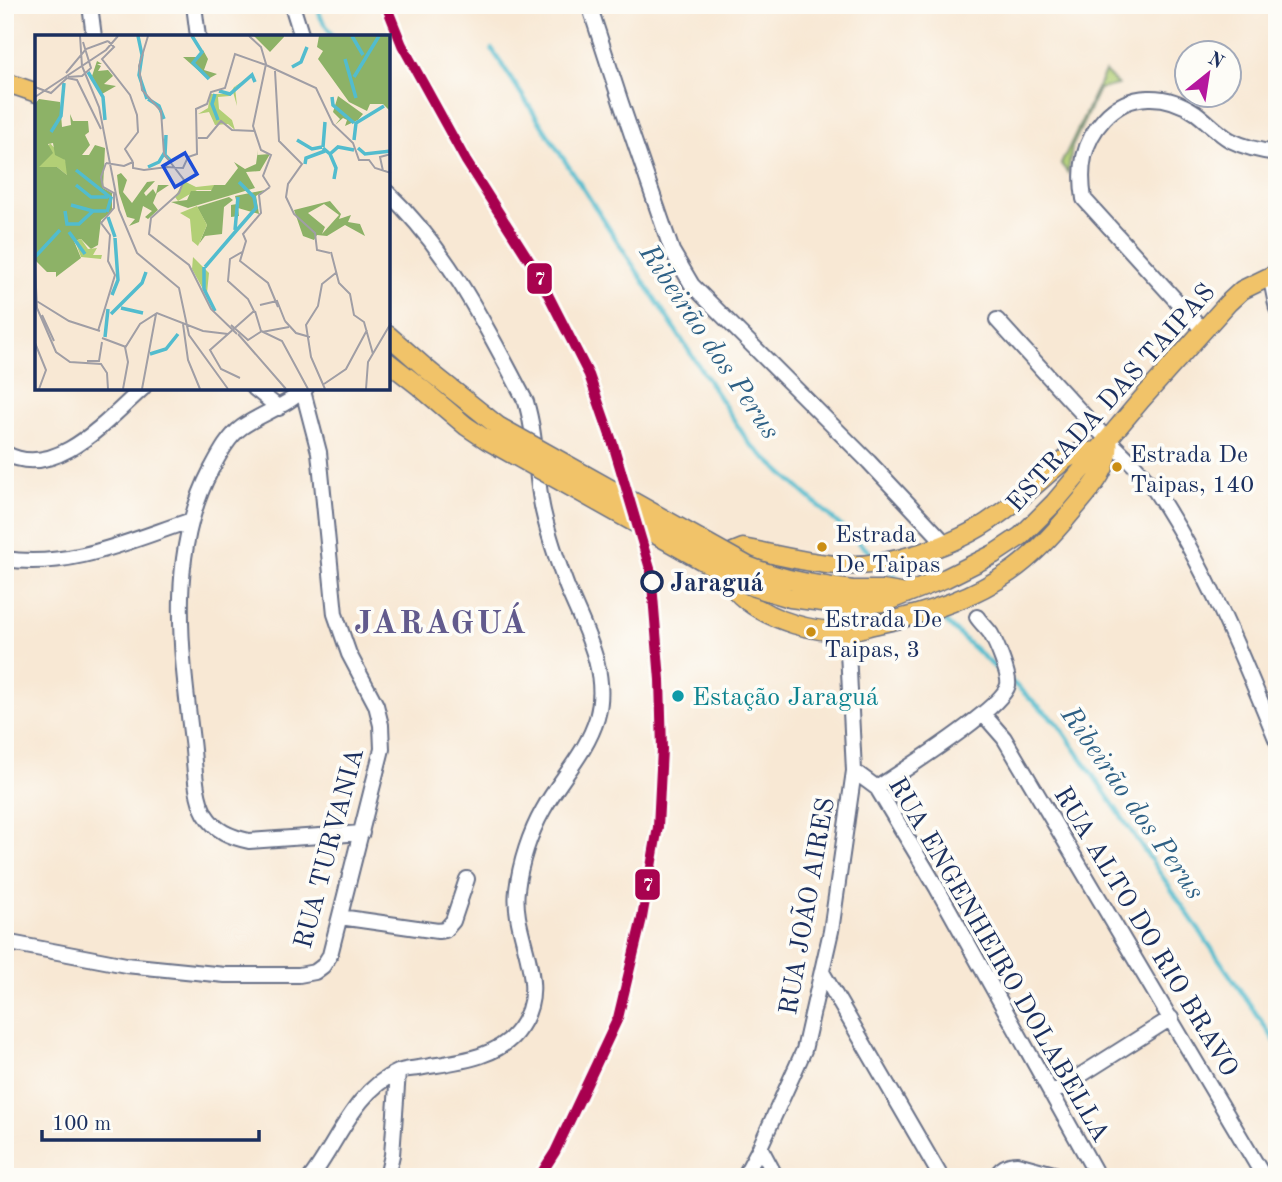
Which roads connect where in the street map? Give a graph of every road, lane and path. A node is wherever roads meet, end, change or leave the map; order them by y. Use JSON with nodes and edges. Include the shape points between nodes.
{"nodes":[{"id":1,"x":90,"y":5,"type":"edge"},
{"id":2,"x":194,"y":5,"type":"edge"},
{"id":3,"x":292,"y":5,"type":"edge"},
{"id":4,"x":593,"y":13,"type":"dead end"},
{"id":5,"x":94,"y":35,"type":"edge"},
{"id":6,"x":198,"y":35,"type":"edge"},
{"id":7,"x":301,"y":35,"type":"edge"},
{"id":8,"x":5,"y":82,"type":"edge"},
{"id":9,"x":35,"y":92,"type":"edge"},
{"id":10,"x":1277,"y":153,"type":"edge"},
{"id":11,"x":390,"y":194,"type":"edge"},
{"id":12,"x":1273,"y":274,"type":"edge"},
{"id":13,"x":1277,"y":309,"type":"edge"},
{"id":14,"x":997,"y":320,"type":"dead end"},
{"id":15,"x":1202,"y":329,"type":"junction"},
{"id":16,"x":390,"y":337,"type":"edge"},
{"id":17,"x":390,"y":363,"type":"edge"},
{"id":18,"x":425,"y":379,"type":"junction"},
{"id":19,"x":141,"y":390,"type":"edge"},
{"id":20,"x":256,"y":390,"type":"edge"},
{"id":21,"x":304,"y":390,"type":"edge"},
{"id":22,"x":279,"y":408,"type":"junction"},
{"id":23,"x":1104,"y":445,"type":"junction"},
{"id":24,"x":5,"y":453,"type":"edge"},
{"id":25,"x":189,"y":521,"type":"junction"},
{"id":26,"x":945,"y":543,"type":"junction"},
{"id":27,"x":5,"y":559,"type":"edge"},
{"id":28,"x":977,"y":617,"type":"dead end"},
{"id":29,"x":847,"y":631,"type":"junction"},
{"id":30,"x":983,"y":714,"type":"junction"},
{"id":31,"x":1277,"y":741,"type":"edge"},
{"id":32,"x":854,"y":771,"type":"junction"},
{"id":33,"x":877,"y":788,"type":"junction"},
{"id":34,"x":362,"y":833,"type":"junction"},
{"id":35,"x":467,"y":879,"type":"dead end"},
{"id":36,"x":340,"y":917,"type":"junction"},
{"id":37,"x":5,"y":942,"type":"edge"},
{"id":38,"x":822,"y":972,"type":"junction"},
{"id":39,"x":1171,"y":1018,"type":"junction"},
{"id":40,"x":398,"y":1072,"type":"junction"},
{"id":41,"x":1051,"y":1094,"type":"junction"},
{"id":42,"x":760,"y":1147,"type":"junction"},
{"id":43,"x":311,"y":1177,"type":"edge"},
{"id":44,"x":387,"y":1177,"type":"edge"},
{"id":45,"x":744,"y":1177,"type":"edge"},
{"id":46,"x":776,"y":1177,"type":"edge"},
{"id":47,"x":941,"y":1177,"type":"edge"},
{"id":48,"x":996,"y":1177,"type":"edge"},
{"id":49,"x":1065,"y":1177,"type":"edge"},
{"id":50,"x":1098,"y":1177,"type":"edge"},
{"id":51,"x":1264,"y":1177,"type":"edge"}],
"edges":[{"from":1,"to":5,"type":"street"},
{"from":2,"to":6,"type":"street"},
{"from":3,"to":7,"type":"street"},
{"from":4,"to":26,"type":"street","via":[[672,251],[692,285]]},
{"from":8,"to":9,"type":"main road"},
{"from":10,"to":15,"type":"street","via":[[1239,145],[1185,106],[1159,98],[1124,103],[1111,111],[1087,142],[1084,199]]},
{"from":11,"to":40,"type":"street","via":[[442,254],[526,402],[543,510],[594,654],[601,696],[588,740],[542,811],[528,845],[516,900],[532,987],[517,1032],[490,1052]]},
{"from":12,"to":13,"type":"street"},
{"from":12,"to":15,"type":"main road","name":"ESTRADA DAS TAIPAS","via":[[1242,290]]},
{"from":14,"to":23,"type":"street"},
{"from":15,"to":23,"type":"main road","name":"ESTRADA DAS TAIPAS"},
{"from":16,"to":18,"type":"main road"},
{"from":17,"to":18,"type":"main road"},
{"from":18,"to":23,"type":"main road","name":"ESTRADA DAS TAIPAS","bridge":true,"via":[[466,426],[487,440],[703,561],[754,587],[790,598],[885,603],[946,578],[1021,536]]},
{"from":19,"to":24,"type":"street","via":[[62,454],[27,461]]},
{"from":20,"to":22,"type":"street"},
{"from":21,"to":22,"type":"street"},
{"from":21,"to":34,"type":"street","name":"RUA TURVANIA","via":[[319,452],[335,614],[381,725],[382,748]]},
{"from":22,"to":25,"type":"street","via":[[241,428],[226,444]]},
{"from":23,"to":26,"type":"main road","via":[[1066,459],[996,517]]},
{"from":23,"to":29,"type":"main road","via":[[1108,460],[1087,493],[1011,572],[942,606]]},
{"from":23,"to":31,"type":"street","via":[[1143,475],[1196,560]]},
{"from":25,"to":27,"type":"street","via":[[78,558]]},
{"from":25,"to":34,"type":"street","via":[[180,607],[189,713],[205,813],[223,832],[249,841]]},
{"from":26,"to":29,"type":"main road","via":[[879,564],[838,565],[743,548],[733,552],[728,580],[732,589],[757,609],[795,625]]},
{"from":28,"to":30,"type":"street","via":[[990,633],[1008,683]]},
{"from":29,"to":32,"type":"street","name":"RUA JOÃO AIRES"},
{"from":30,"to":33,"type":"street"},
{"from":30,"to":39,"type":"street","name":"RUA ALTO DO RIO BRAVO","via":[[1004,738]]},
{"from":32,"to":33,"type":"street","name":"RUA ENGENHEIRO DOLABELLA"},
{"from":32,"to":38,"type":"street","name":"RUA JOÃO AIRES"},
{"from":33,"to":41,"type":"street","name":"RUA ENGENHEIRO DOLABELLA"},
{"from":34,"to":36,"type":"street","name":"RUA TURVANIA"},
{"from":35,"to":36,"type":"street","via":[[453,921],[445,930]]},
{"from":36,"to":37,"type":"street","name":"RUA TURVANIA","via":[[323,966],[299,975],[225,975],[126,965]]},
{"from":38,"to":42,"type":"street","name":"RUA JOÃO AIRES","via":[[804,1050]]},
{"from":38,"to":47,"type":"street"},
{"from":39,"to":41,"type":"street"},
{"from":39,"to":51,"type":"street","name":"RUA ALTO DO RIO BRAVO"},
{"from":40,"to":43,"type":"street","via":[[362,1101]]},
{"from":40,"to":44,"type":"street"},
{"from":41,"to":50,"type":"street","name":"RUA ENGENHEIRO DOLABELLA"},
{"from":42,"to":45,"type":"street","name":"RUA JOÃO AIRES"},
{"from":42,"to":46,"type":"street"},
{"from":48,"to":49,"type":"street","via":[[1002,1168],[1017,1164]]}]}
